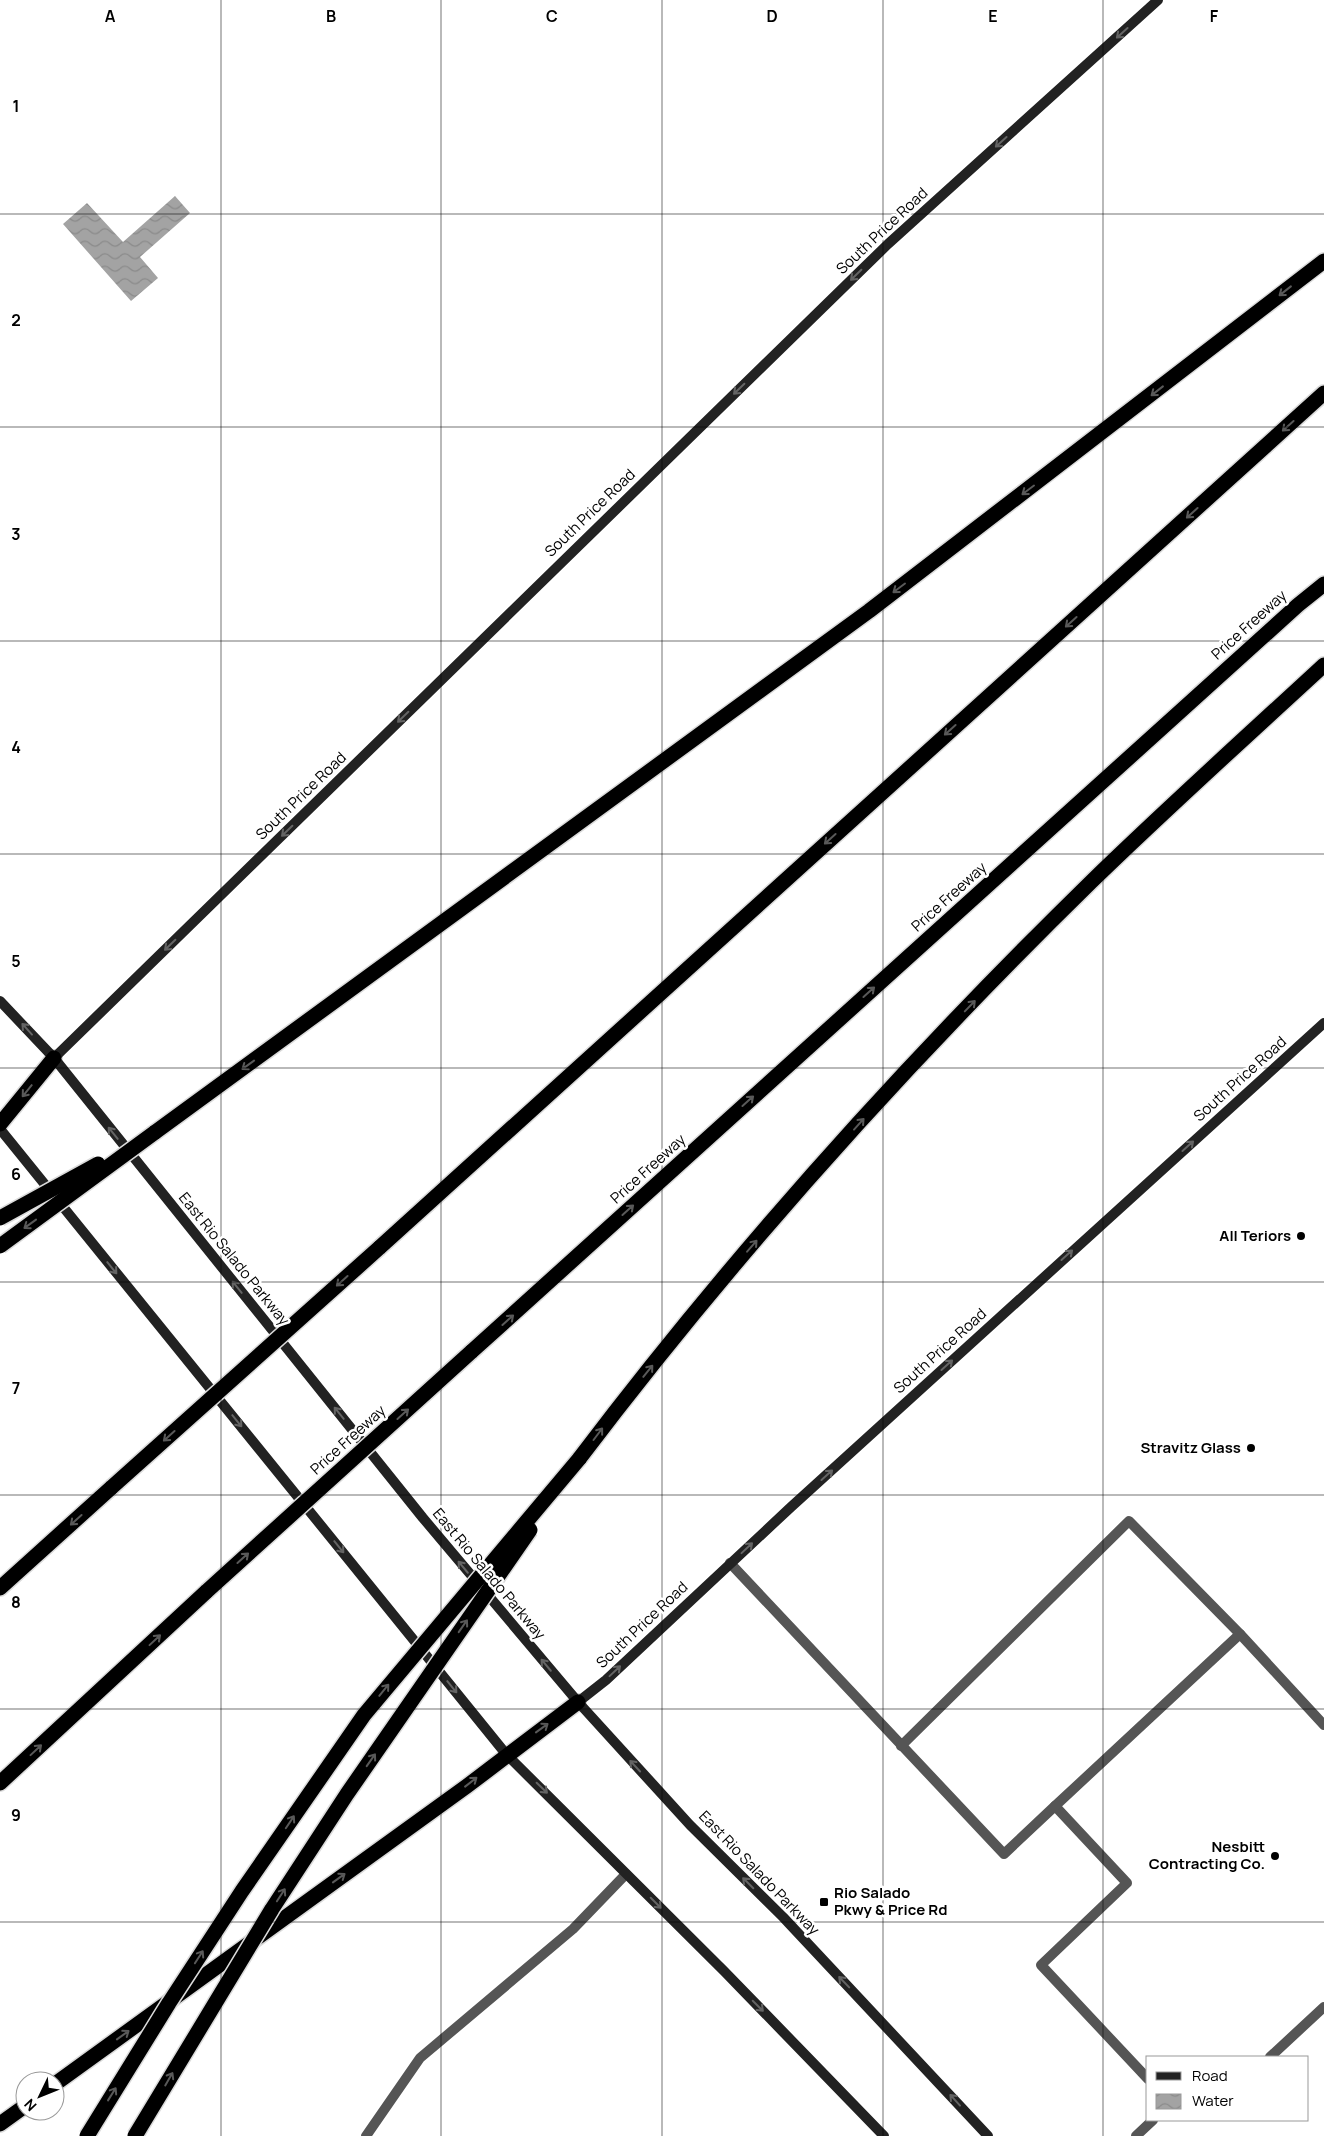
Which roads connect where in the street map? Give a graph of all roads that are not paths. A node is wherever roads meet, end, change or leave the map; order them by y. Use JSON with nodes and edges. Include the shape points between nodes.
{"nodes":[{"id":1,"x":1158,"y":0,"type":"edge"},
{"id":2,"x":1324,"y":262,"type":"edge"},
{"id":3,"x":1324,"y":393,"type":"edge"},
{"id":4,"x":1324,"y":584,"type":"edge"},
{"id":5,"x":1324,"y":665,"type":"edge"},
{"id":6,"x":0,"y":1001,"type":"edge"},
{"id":7,"x":1324,"y":1023,"type":"edge"},
{"id":8,"x":54,"y":1058,"type":"junction"},
{"id":9,"x":0,"y":1124,"type":"edge"},
{"id":10,"x":0,"y":1129,"type":"edge"},
{"id":11,"x":154,"y":1133,"type":"junction"},
{"id":12,"x":0,"y":1218,"type":"edge"},
{"id":13,"x":0,"y":1246,"type":"edge"},
{"id":14,"x":579,"y":1459,"type":"junction"},
{"id":15,"x":730,"y":1563,"type":"junction"},
{"id":16,"x":0,"y":1588,"type":"edge"},
{"id":17,"x":1240,"y":1634,"type":"junction"},
{"id":18,"x":578,"y":1702,"type":"junction"},
{"id":19,"x":1324,"y":1725,"type":"edge"},
{"id":20,"x":901,"y":1746,"type":"junction"},
{"id":21,"x":506,"y":1754,"type":"junction"},
{"id":22,"x":0,"y":1783,"type":"edge"},
{"id":23,"x":1054,"y":1806,"type":"junction"},
{"id":24,"x":626,"y":1874,"type":"junction"},
{"id":25,"x":1324,"y":2008,"type":"edge"},
{"id":26,"x":1271,"y":2056,"type":"edge"},
{"id":27,"x":65,"y":2077,"type":"edge"},
{"id":28,"x":1146,"y":2077,"type":"edge"},
{"id":29,"x":15,"y":2113,"type":"edge"},
{"id":30,"x":1152,"y":2121,"type":"edge"},
{"id":31,"x":0,"y":2124,"type":"edge"},
{"id":32,"x":87,"y":2136,"type":"edge"},
{"id":33,"x":136,"y":2136,"type":"edge"},
{"id":34,"x":366,"y":2136,"type":"edge"},
{"id":35,"x":884,"y":2136,"type":"edge"},
{"id":36,"x":988,"y":2136,"type":"edge"},
{"id":37,"x":1136,"y":2136,"type":"edge"}],
"edges":[{"from":1,"to":8,"type":"main road","name":"South Price Road","one_way":true,"via":[[881,251]]},
{"from":2,"to":11,"type":"highway","one_way":true,"via":[[869,611]]},
{"from":3,"to":16,"type":"highway","one_way":true,"bridge":true},
{"from":22,"to":4,"type":"highway","name":"Price Freeway","one_way":true,"bridge":true,"via":[[207,1591]]},
{"from":14,"to":5,"type":"highway","one_way":true,"via":[[617,1409],[799,1193],[964,1012],[1092,881]]},
{"from":8,"to":6,"type":"main road","name":"East Rio Salado Parkway","one_way":true},
{"from":15,"to":7,"type":"main road","name":"South Price Road","one_way":true},
{"from":8,"to":9,"type":"highway","one_way":true},
{"from":18,"to":8,"type":"main road","name":"East Rio Salado Parkway","one_way":true,"via":[[417,1511]]},
{"from":10,"to":21,"type":"main road","one_way":true},
{"from":11,"to":12,"type":"highway","bridge":true},
{"from":11,"to":13,"type":"highway","one_way":true,"bridge":true},
{"from":32,"to":14,"type":"highway","one_way":true,"bridge":true,"via":[[232,1907],[364,1715]]},
{"from":33,"to":14,"type":"highway","one_way":true,"bridge":true,"via":[[232,1975],[342,1802]]},
{"from":18,"to":15,"type":"main road","name":"South Price Road","one_way":true,"via":[[606,1680]]},
{"from":15,"to":20,"type":"lane"},
{"from":17,"to":19,"type":"lane"},
{"from":17,"to":20,"type":"lane","via":[[1129,1521]]},
{"from":17,"to":23,"type":"lane"},
{"from":21,"to":18,"type":"highway","one_way":true},
{"from":36,"to":18,"type":"main road","name":"East Rio Salado Parkway","one_way":true,"via":[[782,1917],[690,1825]]},
{"from":20,"to":23,"type":"lane","via":[[1004,1854]]},
{"from":21,"to":24,"type":"main road","one_way":true},
{"from":27,"to":21,"type":"highway","one_way":true,"via":[[467,1786]]},
{"from":23,"to":28,"type":"lane","via":[[1127,1883],[1041,1964]]},
{"from":24,"to":34,"type":"lane","via":[[573,1929],[420,2058]]},
{"from":24,"to":35,"type":"main road","one_way":true},
{"from":25,"to":26,"type":"lane"},
{"from":29,"to":31,"type":"highway"},
{"from":30,"to":37,"type":"lane"}]}
